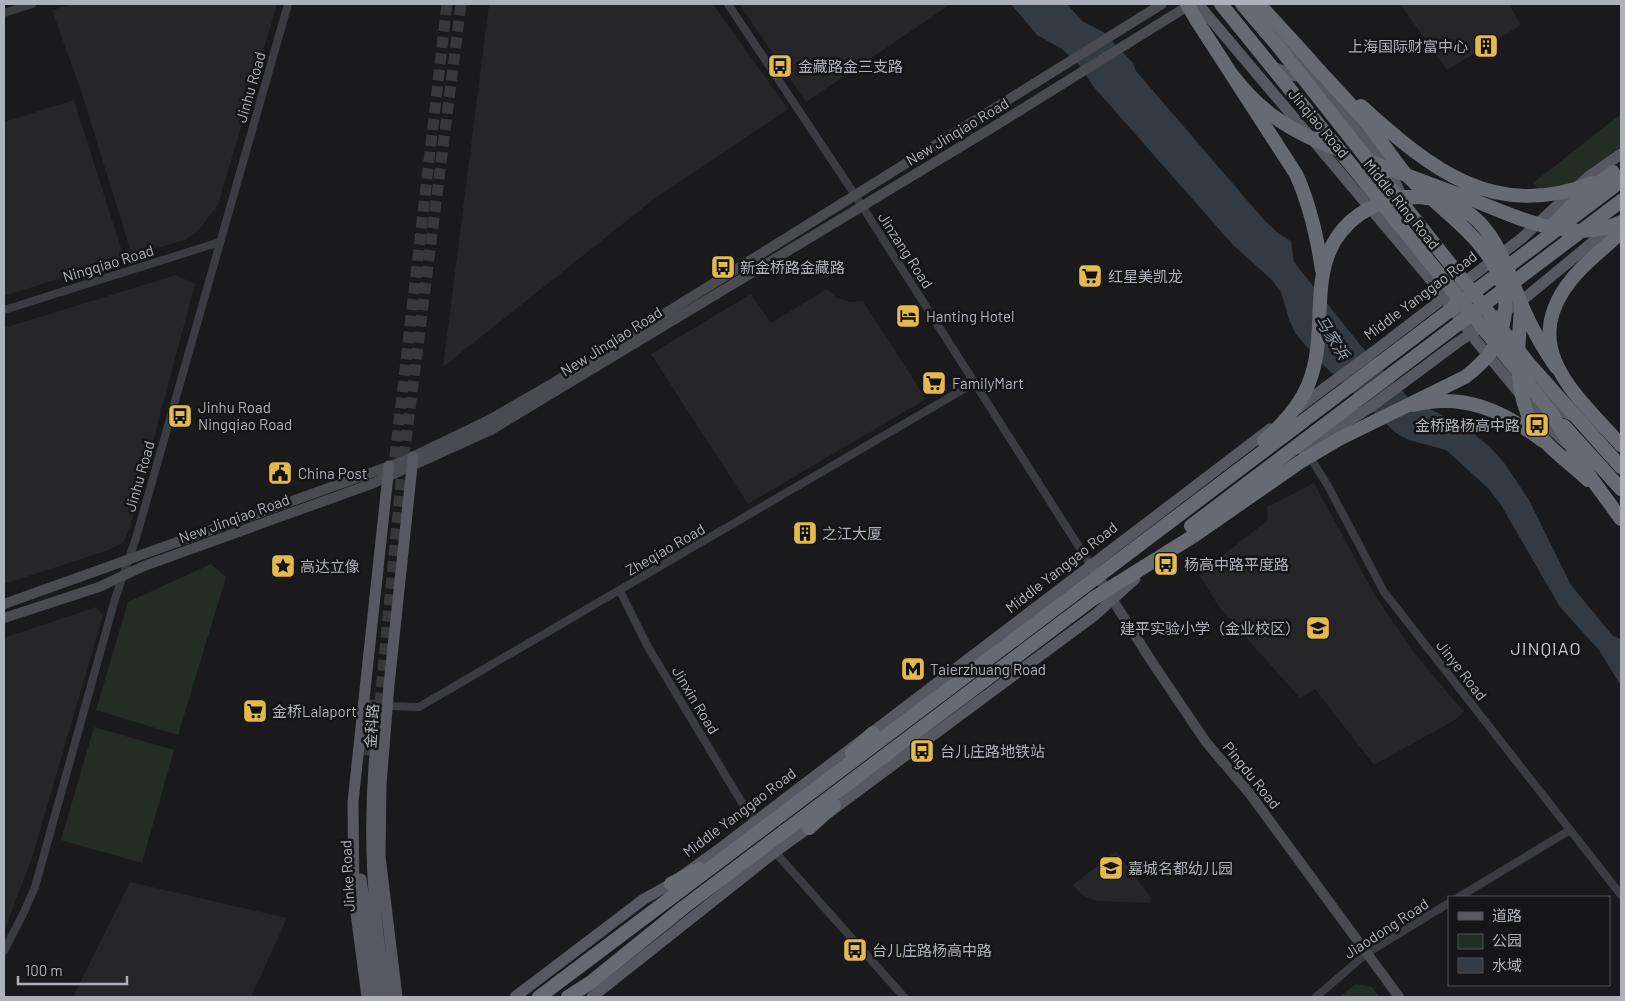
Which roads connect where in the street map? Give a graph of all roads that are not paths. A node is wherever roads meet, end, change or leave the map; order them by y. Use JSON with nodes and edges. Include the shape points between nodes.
{"nodes":[{"id":1,"x":32,"y":4,"type":"edge"},
{"id":2,"x":288,"y":4,"type":"edge"},
{"id":3,"x":728,"y":4,"type":"edge"},
{"id":4,"x":1162,"y":4,"type":"edge"},
{"id":5,"x":1187,"y":4,"type":"edge"},
{"id":6,"x":1191,"y":4,"type":"edge"},
{"id":7,"x":1198,"y":4,"type":"edge"},
{"id":8,"x":1217,"y":4,"type":"edge"},
{"id":9,"x":1221,"y":4,"type":"edge"},
{"id":10,"x":1234,"y":4,"type":"edge"},
{"id":11,"x":1244,"y":4,"type":"edge"},
{"id":12,"x":1251,"y":4,"type":"edge"},
{"id":13,"x":1259,"y":4,"type":"edge"},
{"id":14,"x":4,"y":12,"type":"edge"},
{"id":15,"x":1310,"y":60,"type":"junction"},
{"id":16,"x":1234,"y":76,"type":"junction"},
{"id":17,"x":1295,"y":76,"type":"junction"},
{"id":18,"x":1621,"y":154,"type":"edge"},
{"id":19,"x":1619,"y":173,"type":"edge"},
{"id":20,"x":855,"y":195,"type":"junction"},
{"id":21,"x":1402,"y":197,"type":"junction"},
{"id":22,"x":1621,"y":201,"type":"edge"},
{"id":23,"x":1368,"y":204,"type":"junction"},
{"id":24,"x":861,"y":206,"type":"junction"},
{"id":25,"x":1621,"y":218,"type":"edge"},
{"id":26,"x":1621,"y":222,"type":"edge"},
{"id":27,"x":1621,"y":232,"type":"edge"},
{"id":28,"x":220,"y":242,"type":"junction"},
{"id":29,"x":1322,"y":270,"type":"junction"},
{"id":30,"x":1468,"y":279,"type":"junction"},
{"id":31,"x":1457,"y":288,"type":"junction"},
{"id":32,"x":1444,"y":298,"type":"junction"},
{"id":33,"x":4,"y":310,"type":"edge"},
{"id":34,"x":1496,"y":316,"type":"junction"},
{"id":35,"x":1485,"y":323,"type":"junction"},
{"id":36,"x":1470,"y":333,"type":"junction"},
{"id":37,"x":1556,"y":367,"type":"junction"},
{"id":38,"x":974,"y":383,"type":"junction"},
{"id":39,"x":1408,"y":407,"type":"junction"},
{"id":40,"x":1550,"y":411,"type":"junction"},
{"id":41,"x":1584,"y":418,"type":"junction"},
{"id":42,"x":1549,"y":427,"type":"junction"},
{"id":43,"x":1543,"y":442,"type":"junction"},
{"id":44,"x":1621,"y":444,"type":"edge"},
{"id":45,"x":1304,"y":448,"type":"junction"},
{"id":46,"x":1621,"y":458,"type":"edge"},
{"id":47,"x":412,"y":462,"type":"junction"},
{"id":48,"x":389,"y":466,"type":"junction"},
{"id":49,"x":1621,"y":467,"type":"edge"},
{"id":50,"x":386,"y":478,"type":"junction"},
{"id":51,"x":1621,"y":489,"type":"edge"},
{"id":52,"x":1621,"y":496,"type":"edge"},
{"id":53,"x":1621,"y":513,"type":"edge"},
{"id":54,"x":1621,"y":518,"type":"edge"},
{"id":55,"x":1139,"y":546,"type":"junction"},
{"id":56,"x":129,"y":559,"type":"junction"},
{"id":57,"x":1090,"y":564,"type":"junction"},
{"id":58,"x":123,"y":576,"type":"junction"},
{"id":59,"x":620,"y":592,"type":"junction"},
{"id":60,"x":1094,"y":598,"type":"junction"},
{"id":61,"x":1112,"y":599,"type":"junction"},
{"id":62,"x":4,"y":604,"type":"edge"},
{"id":63,"x":4,"y":618,"type":"edge"},
{"id":64,"x":362,"y":702,"type":"junction"},
{"id":65,"x":387,"y":706,"type":"junction"},
{"id":66,"x":873,"y":733,"type":"junction"},
{"id":67,"x":902,"y":743,"type":"junction"},
{"id":68,"x":369,"y":754,"type":"tunnel mouth"},
{"id":69,"x":801,"y":801,"type":"junction"},
{"id":70,"x":753,"y":821,"type":"junction"},
{"id":71,"x":809,"y":828,"type":"junction"},
{"id":72,"x":1570,"y":830,"type":"junction"},
{"id":73,"x":737,"y":849,"type":"junction"},
{"id":74,"x":778,"y":856,"type":"junction"},
{"id":75,"x":671,"y":884,"type":"junction"},
{"id":76,"x":1621,"y":895,"type":"edge"},
{"id":77,"x":1461,"y":896,"type":"edge"},
{"id":78,"x":1448,"y":905,"type":"edge"},
{"id":79,"x":4,"y":951,"type":"edge"},
{"id":80,"x":1367,"y":954,"type":"junction"},
{"id":81,"x":379,"y":995,"type":"edge"},
{"id":82,"x":397,"y":997,"type":"edge"},
{"id":83,"x":515,"y":997,"type":"edge"},
{"id":84,"x":540,"y":997,"type":"edge"},
{"id":85,"x":568,"y":997,"type":"edge"},
{"id":86,"x":592,"y":997,"type":"edge"},
{"id":87,"x":904,"y":997,"type":"edge"},
{"id":88,"x":1316,"y":997,"type":"edge"},
{"id":89,"x":1399,"y":997,"type":"edge"}],
"edges":[{"from":1,"to":14,"type":"street"},
{"from":2,"to":28,"type":"street","name":"Jinhu Road"},
{"from":3,"to":20,"type":"street","name":"Jinzang Road"},
{"from":4,"to":20,"type":"street","name":"New Jinqiao Road"},
{"from":5,"to":16,"type":"highway","bridge":true},
{"from":6,"to":24,"type":"street","name":"New Jinqiao Road"},
{"from":7,"to":23,"type":"main road","name":"Jinqiao Road"},
{"from":8,"to":17,"type":"main road","via":[[1267,63]]},
{"from":9,"to":40,"type":"highway","name":"Middle Ring Road","bridge":true},
{"from":10,"to":17,"type":"main road","name":"Jinqiao Road"},
{"from":11,"to":49,"type":"highway","name":"Middle Ring Road","bridge":true,"via":[[1530,365]]},
{"from":12,"to":21,"type":"main road","name":"Jinqiao Road","via":[[1388,167]]},
{"from":13,"to":15,"type":"highway"},
{"from":15,"to":19,"type":"highway","bridge":true,"via":[[1433,166],[1487,191],[1508,196],[1549,196]]},
{"from":15,"to":39,"type":"highway","bridge":true,"via":[[1370,127],[1404,172],[1476,241],[1498,272],[1504,290],[1506,309],[1494,349],[1465,376]]},
{"from":16,"to":26,"type":"highway","bridge":true,"via":[[1273,118],[1338,150],[1543,226],[1582,231],[1598,230]]},
{"from":16,"to":29,"type":"highway","bridge":true,"via":[[1296,174],[1314,226]]},
{"from":17,"to":21,"type":"main road","name":"Jinqiao Road","via":[[1374,171]]},
{"from":18,"to":30,"type":"main road","name":"Middle Yanggao Road","via":[[1588,177],[1522,238]]},
{"from":19,"to":43,"type":"highway","bridge":true,"via":[[1557,218],[1536,250],[1525,280],[1520,311],[1520,378],[1530,419]]},
{"from":19,"to":55,"type":"highway","name":"Middle Yanggao Road","bridge":true},
{"from":20,"to":24,"type":"street","name":"Jinzang Road"},
{"from":20,"to":47,"type":"street","name":"New Jinqiao Road","via":[[555,382]]},
{"from":21,"to":30,"type":"main road","name":"Jinqiao Road"},
{"from":22,"to":60,"type":"highway","bridge":true},
{"from":23,"to":31,"type":"main road","via":[[1396,217]]},
{"from":23,"to":32,"type":"main road","name":"Jinqiao Road"},
{"from":24,"to":38,"type":"street","name":"Jinzang Road"},
{"from":24,"to":47,"type":"street","name":"New Jinqiao Road","via":[[605,364],[491,430]]},
{"from":25,"to":34,"type":"main road","via":[[1525,298]]},
{"from":27,"to":37,"type":"highway","via":[[1573,278],[1555,304],[1548,333]]},
{"from":28,"to":33,"type":"street","name":"Ningqiao Road"},
{"from":28,"to":56,"type":"street","name":"Jinhu Road"},
{"from":29,"to":37,"type":"highway","bridge":true,"via":[[1340,234],[1351,221],[1373,206],[1398,197],[1424,196],[1446,201],[1477,220],[1490,235],[1532,328]]},
{"from":29,"to":55,"type":"highway","bridge":true,"via":[[1317,351],[1308,385],[1299,403],[1247,458]]},
{"from":30,"to":31,"type":"main road","name":"Middle Yanggao Road"},
{"from":30,"to":34,"type":"main road","name":"Jinqiao Road"},
{"from":31,"to":32,"type":"main road","name":"Middle Yanggao Road"},
{"from":31,"to":34,"type":"main road","via":[[1483,314]]},
{"from":32,"to":35,"type":"main road","via":[[1459,300]]},
{"from":32,"to":36,"type":"main road","name":"Jinqiao Road"},
{"from":32,"to":57,"type":"main road","name":"Middle Yanggao Road","bridge":true},
{"from":34,"to":35,"type":"main road"},
{"from":34,"to":41,"type":"main road","name":"Jinqiao Road"},
{"from":35,"to":36,"type":"main road"},
{"from":35,"to":41,"type":"main road","via":[[1560,411]]},
{"from":36,"to":42,"type":"main road","name":"Jinqiao Road"},
{"from":36,"to":45,"type":"main road","via":[[1357,416]]},
{"from":37,"to":44,"type":"highway"},
{"from":38,"to":57,"type":"street","name":"Jinzang Road"},
{"from":38,"to":59,"type":"street","name":"Zheqiao Road"},
{"from":39,"to":43,"type":"highway","bridge":true,"via":[[1444,400],[1484,406],[1522,426]]},
{"from":39,"to":60,"type":"highway","bridge":true,"via":[[1339,439],[1300,462],[1195,535]]},
{"from":40,"to":51,"type":"highway","name":"Middle Ring Road","bridge":true},
{"from":40,"to":54,"type":"highway","bridge":true,"via":[[1591,478]]},
{"from":41,"to":46,"type":"main road","name":"Jinqiao Road"},
{"from":42,"to":52,"type":"main road","name":"Jinqiao Road"},
{"from":42,"to":54,"type":"main road","name":"Jinqiao Road","via":[[1571,462]]},
{"from":43,"to":53,"type":"highway","bridge":true},
{"from":45,"to":61,"type":"main road","via":[[1161,557]]},
{"from":45,"to":72,"type":"street","name":"Jinye Road","via":[[1328,486],[1384,592]]},
{"from":47,"to":48,"type":"street","name":"New Jinqiao Road"},
{"from":47,"to":50,"type":"street","name":"New Jinqiao Road"},
{"from":47,"to":65,"type":"main road","name":"金科路"},
{"from":48,"to":50,"type":"main road","name":"金科路"},
{"from":48,"to":56,"type":"street","name":"New Jinqiao Road","via":[[280,508],[242,517]]},
{"from":50,"to":58,"type":"street","name":"New Jinqiao Road"},
{"from":50,"to":64,"type":"main road","name":"金科路"},
{"from":55,"to":69,"type":"highway","name":"Middle Yanggao Road","bridge":true},
{"from":56,"to":58,"type":"street","name":"Jinhu Road"},
{"from":56,"to":62,"type":"street","name":"New Jinqiao Road"},
{"from":57,"to":61,"type":"street","name":"Pingdu Road"},
{"from":57,"to":66,"type":"main road","name":"Middle Yanggao Road"},
{"from":58,"to":63,"type":"street","name":"New Jinqiao Road"},
{"from":58,"to":79,"type":"street","name":"Jinhu Road","via":[[34,887]]},
{"from":59,"to":65,"type":"street","name":"Zheqiao Road","via":[[419,707]]},
{"from":59,"to":70,"type":"street","name":"Jinxin Road","via":[[648,647]]},
{"from":60,"to":67,"type":"highway"},
{"from":61,"to":71,"type":"main road","via":[[1095,615]]},
{"from":61,"to":80,"type":"street","name":"Pingdu Road","via":[[1206,742],[1250,794]]},
{"from":64,"to":65,"type":"street","name":"Zheqiao Road"},
{"from":64,"to":81,"type":"main road","name":"金科路","via":[[353,802],[354,898]]},
{"from":65,"to":82,"type":"main road","name":"金科路","via":[[380,856]]},
{"from":66,"to":69,"type":"highway"},
{"from":66,"to":70,"type":"main road","name":"Middle Yanggao Road"},
{"from":67,"to":71,"type":"highway"},
{"from":67,"to":85,"type":"highway"},
{"from":68,"to":81,"type":"main road","name":"Jinke Road","via":[[360,812],[361,879]]},
{"from":69,"to":73,"type":"highway","name":"Middle Yanggao Road"},
{"from":70,"to":75,"type":"main road","name":"Middle Yanggao Road"},
{"from":71,"to":74,"type":"main road"},
{"from":72,"to":76,"type":"street","name":"Jinye Road"},
{"from":72,"to":77,"type":"street"},
{"from":73,"to":75,"type":"highway"},
{"from":73,"to":84,"type":"highway","name":"Middle Yanggao Road"},
{"from":74,"to":86,"type":"main road"},
{"from":74,"to":87,"type":"street"},
{"from":75,"to":83,"type":"main road","name":"Middle Yanggao Road","via":[[644,899]]},
{"from":78,"to":80,"type":"street","name":"Jiaodong Road"},
{"from":80,"to":88,"type":"street","name":"Jiaodong Road"},
{"from":80,"to":89,"type":"street","name":"Pingdu Road"}]}
